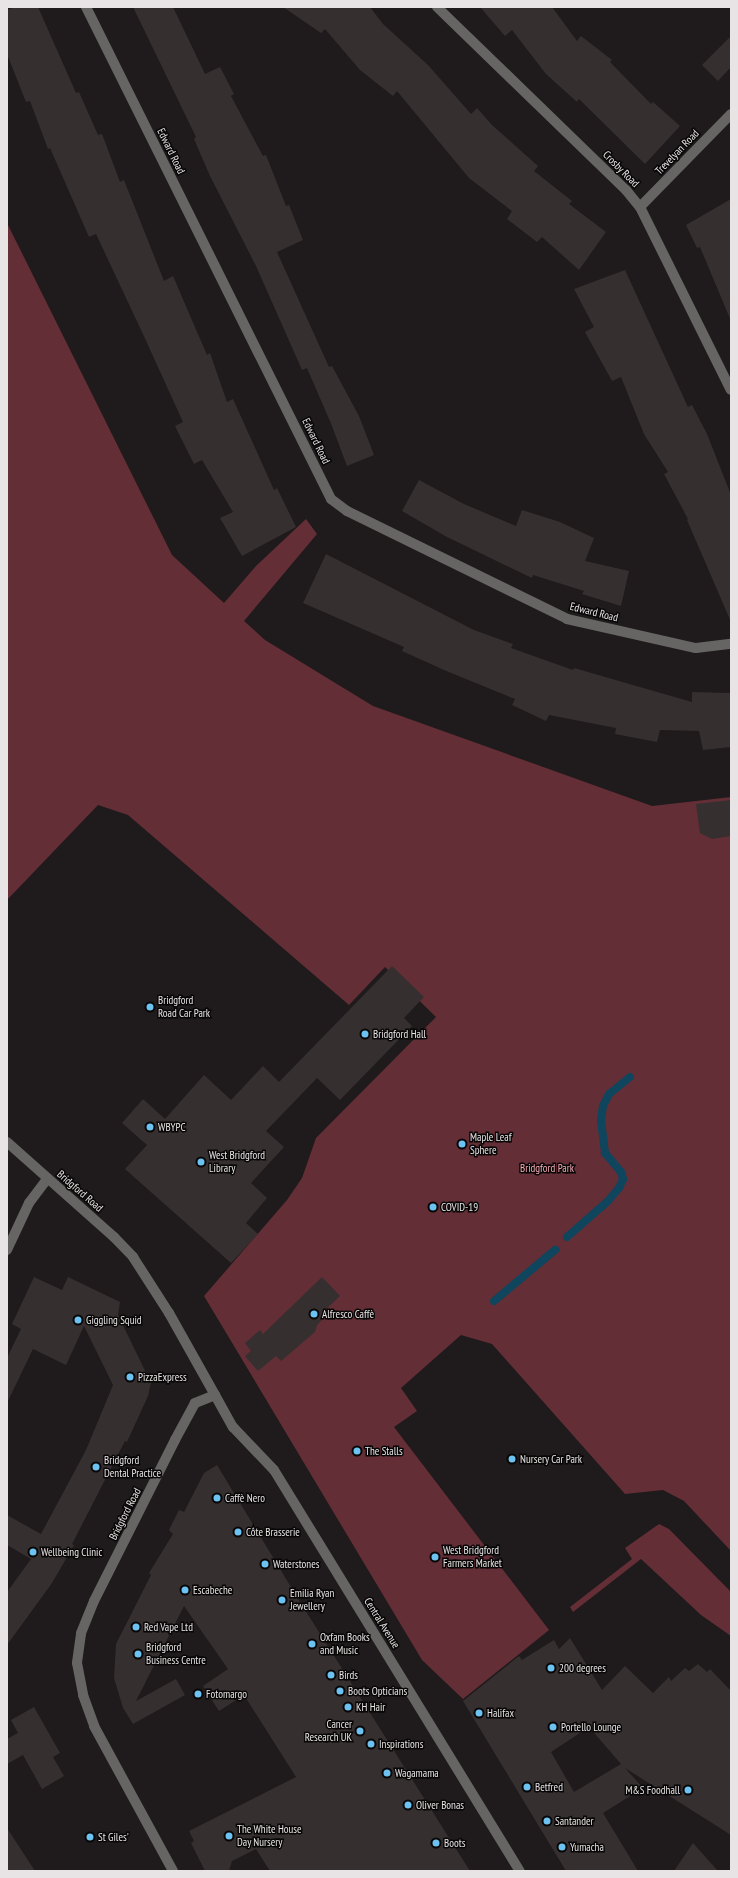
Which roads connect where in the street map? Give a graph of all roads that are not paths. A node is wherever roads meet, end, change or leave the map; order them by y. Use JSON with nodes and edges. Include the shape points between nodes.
{"nodes":[{"id":1,"x":86,"y":7,"type":"edge"},
{"id":2,"x":437,"y":7,"type":"edge"},
{"id":3,"x":731,"y":114,"type":"edge"},
{"id":4,"x":640,"y":207,"type":"junction"},
{"id":5,"x":731,"y":390,"type":"edge"},
{"id":6,"x":731,"y":644,"type":"edge"},
{"id":7,"x":7,"y":1142,"type":"edge"},
{"id":8,"x":48,"y":1178,"type":"junction"},
{"id":9,"x":7,"y":1250,"type":"edge"},
{"id":10,"x":215,"y":1395,"type":"junction"},
{"id":11,"x":173,"y":1871,"type":"edge"},
{"id":12,"x":520,"y":1871,"type":"edge"}],
"edges":[{"from":1,"to":6,"type":"street","name":"Edward Road","via":[[331,499],[347,510],[567,619],[696,648]]},
{"from":2,"to":4,"type":"street","name":"Crosby Road","via":[[626,190]]},
{"from":3,"to":4,"type":"street","name":"Trevelyan Road"},
{"from":4,"to":5,"type":"street","name":"Crosby Road"},
{"from":7,"to":8,"type":"street","name":"Bridgford Road"},
{"from":8,"to":9,"type":"street","via":[[29,1203]]},
{"from":8,"to":10,"type":"street","name":"Bridgford Road","via":[[114,1237],[133,1258],[169,1313]]},
{"from":10,"to":11,"type":"street","name":"Bridgford Road","via":[[195,1404],[175,1440],[94,1601],[81,1634],[77,1663],[82,1695],[94,1726]]},
{"from":10,"to":12,"type":"street","name":"Central Avenue","via":[[233,1427],[274,1470]]}]}
